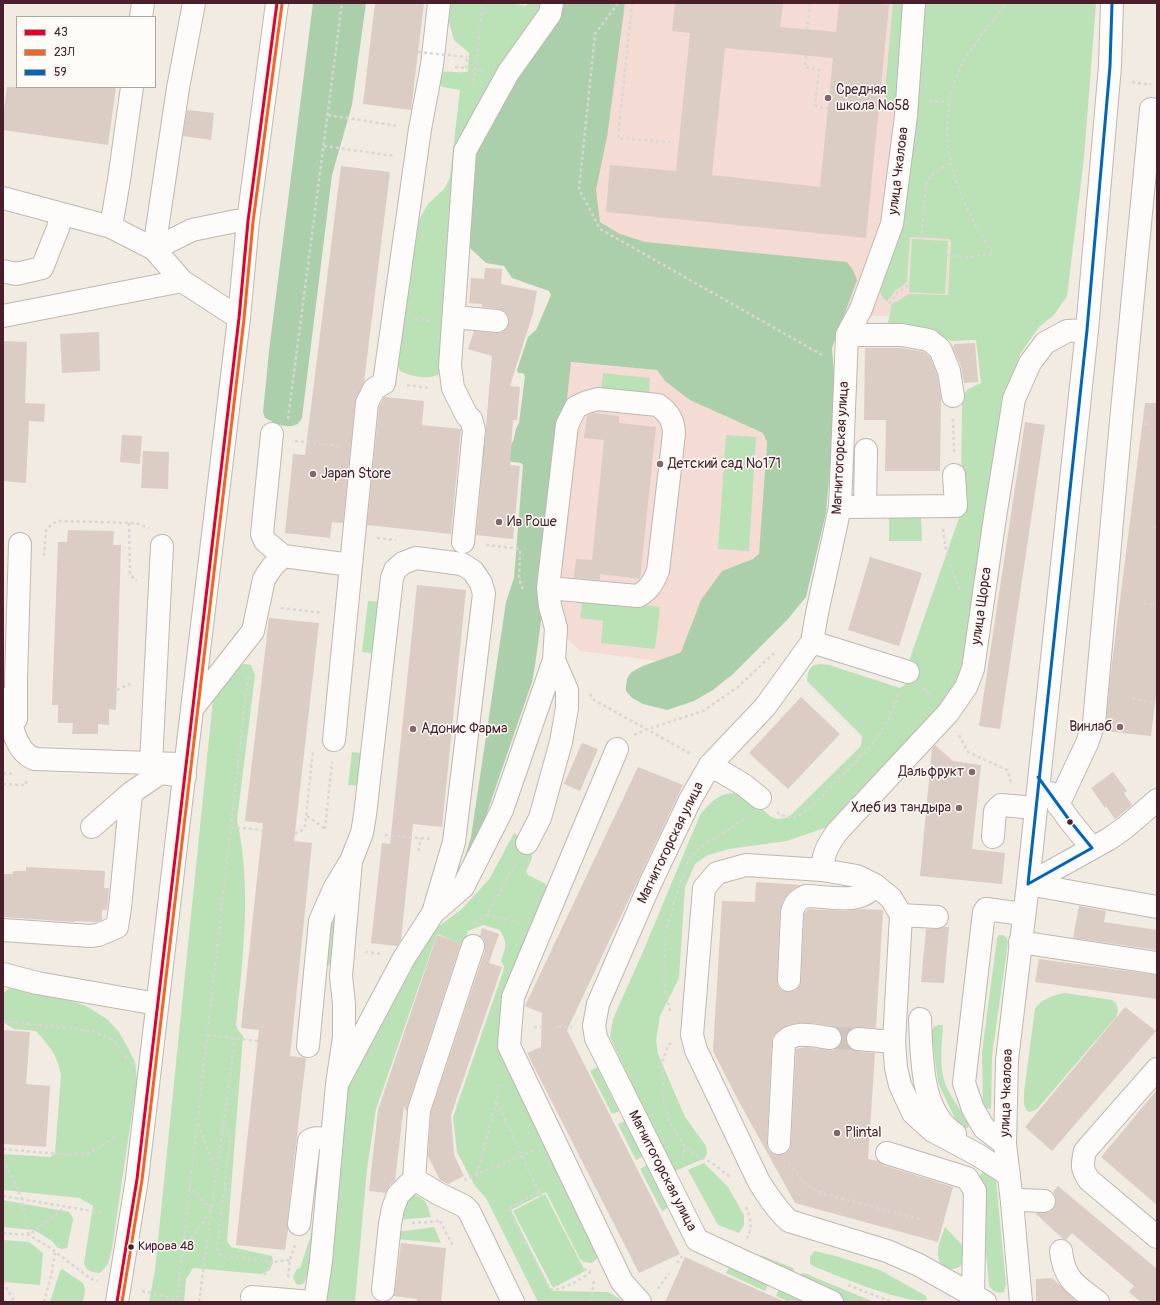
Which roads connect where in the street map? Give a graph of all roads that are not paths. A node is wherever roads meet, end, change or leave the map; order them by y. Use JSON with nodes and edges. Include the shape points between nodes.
{"nodes":[{"id":1,"x":143,"y":3,"type":"edge"},
{"id":2,"x":194,"y":3,"type":"edge"},
{"id":3,"x":277,"y":3,"type":"edge"},
{"id":4,"x":439,"y":3,"type":"edge"},
{"id":5,"x":552,"y":3,"type":"edge"},
{"id":6,"x":914,"y":3,"type":"edge"},
{"id":7,"x":1112,"y":3,"type":"edge"},
{"id":8,"x":141,"y":16,"type":"edge"},
{"id":9,"x":132,"y":88,"type":"edge"},
{"id":10,"x":1151,"y":109,"type":"dead end"},
{"id":11,"x":3,"y":198,"type":"edge"},
{"id":12,"x":61,"y":214,"type":"junction"},
{"id":13,"x":248,"y":221,"type":"junction"},
{"id":14,"x":111,"y":227,"type":"junction"},
{"id":15,"x":154,"y":249,"type":"junction"},
{"id":16,"x":3,"y":272,"type":"edge"},
{"id":17,"x":182,"y":280,"type":"junction"},
{"id":18,"x":861,"y":310,"type":"joint"},
{"id":19,"x":3,"y":316,"type":"edge"},
{"id":20,"x":239,"y":318,"type":"junction"},
{"id":21,"x":453,"y":320,"type":"junction"},
{"id":22,"x":497,"y":321,"type":"dead end"},
{"id":23,"x":1087,"y":330,"type":"junction"},
{"id":24,"x":847,"y":335,"type":"junction"},
{"id":25,"x":952,"y":396,"type":"road end"},
{"id":26,"x":283,"y":430,"type":"road end"},
{"id":27,"x":866,"y":450,"type":"dead end"},
{"id":28,"x":954,"y":475,"type":"road end"},
{"id":29,"x":840,"y":507,"type":"junction"},
{"id":30,"x":865,"y":507,"type":"junction"},
{"id":31,"x":463,"y":542,"type":"road end"},
{"id":32,"x":20,"y":544,"type":"dead end"},
{"id":33,"x":162,"y":546,"type":"road end"},
{"id":34,"x":284,"y":556,"type":"junction"},
{"id":35,"x":351,"y":565,"type":"junction"},
{"id":36,"x":548,"y":588,"type":"junction"},
{"id":37,"x":812,"y":642,"type":"junction"},
{"id":38,"x":554,"y":660,"type":"junction"},
{"id":39,"x":908,"y":672,"type":"road end"},
{"id":40,"x":9,"y":678,"type":"edge"},
{"id":41,"x":3,"y":699,"type":"edge"},
{"id":42,"x":192,"y":709,"type":"junction"},
{"id":43,"x":16,"y":738,"type":"junction"},
{"id":44,"x":334,"y":740,"type":"road end"},
{"id":45,"x":617,"y":749,"type":"road end"},
{"id":46,"x":151,"y":763,"type":"junction"},
{"id":47,"x":710,"y":765,"type":"junction"},
{"id":48,"x":185,"y":770,"type":"junction"},
{"id":49,"x":1038,"y":777,"type":"junction"},
{"id":50,"x":130,"y":793,"type":"junction"},
{"id":51,"x":760,"y":798,"type":"road end"},
{"id":52,"x":1157,"y":800,"type":"edge"},
{"id":53,"x":1058,"y":805,"type":"junction"},
{"id":54,"x":1036,"y":808,"type":"junction"},
{"id":55,"x":92,"y":827,"type":"dead end"},
{"id":56,"x":993,"y":837,"type":"dead end"},
{"id":57,"x":527,"y":843,"type":"road end"},
{"id":58,"x":1092,"y":848,"type":"junction"},
{"id":59,"x":351,"y":861,"type":"junction"},
{"id":60,"x":822,"y":870,"type":"junction"},
{"id":61,"x":1028,"y":884,"type":"junction"},
{"id":62,"x":875,"y":886,"type":"junction"},
{"id":63,"x":1157,"y":907,"type":"edge"},
{"id":64,"x":433,"y":913,"type":"junction"},
{"id":65,"x":1023,"y":914,"type":"junction"},
{"id":66,"x":901,"y":915,"type":"junction"},
{"id":67,"x":937,"y":917,"type":"dead end"},
{"id":68,"x":3,"y":930,"type":"edge"},
{"id":69,"x":1020,"y":942,"type":"junction"},
{"id":70,"x":473,"y":946,"type":"road end"},
{"id":71,"x":1157,"y":963,"type":"edge"},
{"id":72,"x":3,"y":974,"type":"edge"},
{"id":73,"x":789,"y":980,"type":"dead end"},
{"id":74,"x":157,"y":1004,"type":"junction"},
{"id":75,"x":920,"y":1019,"type":"dead end"},
{"id":76,"x":830,"y":1038,"type":"tunnel mouth"},
{"id":77,"x":858,"y":1039,"type":"tunnel mouth"},
{"id":78,"x":894,"y":1042,"type":"junction"},
{"id":79,"x":308,"y":1046,"type":"dead end"},
{"id":80,"x":1157,"y":1069,"type":"edge"},
{"id":81,"x":337,"y":1084,"type":"junction"},
{"id":82,"x":332,"y":1139,"type":"junction"},
{"id":83,"x":779,"y":1143,"type":"road end"},
{"id":84,"x":1005,"y":1144,"type":"junction"},
{"id":85,"x":970,"y":1151,"type":"junction"},
{"id":86,"x":887,"y":1153,"type":"dead end"},
{"id":87,"x":1008,"y":1175,"type":"junction"},
{"id":88,"x":414,"y":1179,"type":"junction"},
{"id":89,"x":1044,"y":1201,"type":"dead end"},
{"id":90,"x":1012,"y":1202,"type":"junction"},
{"id":91,"x":299,"y":1224,"type":"dead end"},
{"id":92,"x":1157,"y":1237,"type":"edge"},
{"id":93,"x":1061,"y":1251,"type":"dead end"},
{"id":94,"x":383,"y":1290,"type":"dead end"},
{"id":95,"x":118,"y":1294,"type":"edge"},
{"id":96,"x":252,"y":1297,"type":"dead end"},
{"id":97,"x":979,"y":1298,"type":"edge"},
{"id":98,"x":314,"y":1302,"type":"edge"},
{"id":99,"x":513,"y":1302,"type":"edge"},
{"id":100,"x":640,"y":1302,"type":"edge"},
{"id":101,"x":832,"y":1302,"type":"edge"},
{"id":102,"x":1021,"y":1302,"type":"edge"},
{"id":103,"x":1098,"y":1302,"type":"edge"}],
"edges":[{"from":1,"to":8,"type":"street"},
{"from":2,"to":15,"type":"street","via":[[178,88]]},
{"from":3,"to":13,"type":"street"},
{"from":4,"to":35,"type":"street","via":[[384,383],[374,389],[367,403]]},
{"from":5,"to":21,"type":"street","via":[[550,14],[508,73],[465,151]]},
{"from":6,"to":18,"type":"street","name":"улица Чкалова","via":[[906,116],[892,224]]},
{"from":7,"to":23,"type":"street","name":"улица Чкалова","via":[[1110,66]]},
{"from":9,"to":14,"type":"street"},
{"from":10,"to":53,"type":"street","via":[[1094,723]]},
{"from":11,"to":12,"type":"street"},
{"from":12,"to":14,"type":"street"},
{"from":12,"to":16,"type":"street","via":[[42,268],[16,274]]},
{"from":13,"to":15,"type":"street","via":[[192,230]]},
{"from":13,"to":20,"type":"street"},
{"from":14,"to":15,"type":"street"},
{"from":15,"to":17,"type":"street"},
{"from":17,"to":19,"type":"street"},
{"from":17,"to":20,"type":"street"},
{"from":18,"to":24,"type":"street","name":"Магнитогорская улица"},
{"from":20,"to":42,"type":"street"},
{"from":21,"to":22,"type":"street"},
{"from":21,"to":31,"type":"street","via":[[450,366],[452,388],[471,419],[474,430]]},
{"from":23,"to":49,"type":"street","name":"улица Чкалова"},
{"from":23,"to":60,"type":"street","name":"улица Щорса","via":[[1067,331],[1045,343],[1030,363],[1014,399],[973,669],[966,687],[948,713],[837,832],[823,858]]},
{"from":24,"to":25,"type":"street","via":[[902,335],[929,340],[940,349],[949,372]]},
{"from":24,"to":29,"type":"street","name":"Магнитогорская улица"},
{"from":26,"to":34,"type":"street","via":[[262,534],[265,541]]},
{"from":27,"to":30,"type":"street"},
{"from":28,"to":30,"type":"street","via":[[956,506]]},
{"from":29,"to":30,"type":"street"},
{"from":29,"to":37,"type":"street","name":"Магнитогорская улица"},
{"from":32,"to":40,"type":"street"},
{"from":33,"to":46,"type":"street"},
{"from":34,"to":35,"type":"street"},
{"from":34,"to":42,"type":"street","via":[[264,579],[253,631]]},
{"from":35,"to":44,"type":"street"},
{"from":36,"to":36,"type":"street","via":[[638,596],[646,592],[652,584],[658,571],[674,434],[671,418],[658,405],[598,399],[576,407],[567,425]]},
{"from":36,"to":38,"type":"street","via":[[556,628]]},
{"from":37,"to":39,"type":"street"},
{"from":37,"to":47,"type":"street","name":"Магнитогорская улица","via":[[765,707]]},
{"from":38,"to":57,"type":"street","via":[[567,690],[567,708],[561,742],[540,818]]},
{"from":38,"to":64,"type":"street","via":[[502,810],[463,888]]},
{"from":40,"to":43,"type":"street"},
{"from":41,"to":43,"type":"street"},
{"from":42,"to":48,"type":"street"},
{"from":43,"to":46,"type":"street","via":[[27,755],[35,759]]},
{"from":45,"to":100,"type":"street","via":[[512,997],[508,1046],[622,1282]]},
{"from":46,"to":48,"type":"street"},
{"from":47,"to":51,"type":"street","via":[[744,785]]},
{"from":47,"to":101,"type":"street","name":"Магнитогорская улица","via":[[690,800],[650,884],[598,1004],[594,1026],[596,1038],[697,1240]]},
{"from":48,"to":50,"type":"street","via":[[160,773]]},
{"from":48,"to":74,"type":"street"},
{"from":49,"to":53,"type":"street"},
{"from":49,"to":54,"type":"street","name":"улица Чкалова"},
{"from":50,"to":55,"type":"street"},
{"from":50,"to":68,"type":"street","via":[[117,927],[90,936]]},
{"from":52,"to":58,"type":"street","via":[[1126,827]]},
{"from":53,"to":58,"type":"street"},
{"from":54,"to":56,"type":"street","via":[[1001,805],[995,811]]},
{"from":54,"to":61,"type":"street","name":"улица Чкалова"},
{"from":58,"to":61,"type":"street"},
{"from":59,"to":64,"type":"street","via":[[362,833],[366,808],[392,578],[402,563],[416,558],[462,564],[473,571],[481,583],[484,594],[454,842]]},
{"from":59,"to":79,"type":"street","via":[[334,889],[320,921]]},
{"from":59,"to":81,"type":"street","via":[[341,976],[344,1037]]},
{"from":60,"to":62,"type":"street","via":[[858,876]]},
{"from":60,"to":97,"type":"street","via":[[746,865],[717,873],[704,888],[692,1035],[696,1050],[759,1182],[773,1204],[789,1221],[887,1251],[919,1265]]},
{"from":61,"to":63,"type":"street"},
{"from":61,"to":65,"type":"street","name":"улица Чкалова"},
{"from":62,"to":66,"type":"street","via":[[891,898]]},
{"from":62,"to":73,"type":"street","via":[[867,894],[857,898],[806,896],[795,903],[792,912]]},
{"from":64,"to":81,"type":"street","via":[[404,958]]},
{"from":65,"to":69,"type":"street","name":"улица Чкалова"},
{"from":65,"to":84,"type":"street","via":[[986,909],[984,912],[964,1083],[973,1109],[984,1128]]},
{"from":66,"to":67,"type":"street"},
{"from":66,"to":78,"type":"street"},
{"from":69,"to":71,"type":"street"},
{"from":69,"to":84,"type":"street","name":"улица Чкалова","via":[[1007,1060]]},
{"from":70,"to":88,"type":"street","via":[[419,1110]]},
{"from":72,"to":74,"type":"street","via":[[38,983]]},
{"from":74,"to":95,"type":"street","via":[[137,1179]]},
{"from":75,"to":85,"type":"street","via":[[923,1071],[934,1111],[946,1128],[966,1141]]},
{"from":76,"to":83,"type":"street","via":[[800,1034],[789,1037],[784,1042]]},
{"from":77,"to":78,"type":"street"},
{"from":78,"to":85,"type":"street","via":[[897,1074],[913,1113],[933,1131]]},
{"from":80,"to":92,"type":"street","via":[[1085,1151],[1082,1163],[1083,1172],[1089,1180]]},
{"from":81,"to":82,"type":"street"},
{"from":82,"to":91,"type":"street","via":[[317,1138],[308,1141]]},
{"from":82,"to":98,"type":"street","via":[[321,1262]]},
{"from":84,"to":87,"type":"street","name":"улица Чкалова"},
{"from":85,"to":87,"type":"street"},
{"from":86,"to":97,"type":"street","via":[[967,1178],[975,1191]]},
{"from":87,"to":90,"type":"street","name":"улица Чкалова"},
{"from":88,"to":94,"type":"street","via":[[398,1195],[393,1208]]},
{"from":88,"to":99,"type":"street","via":[[469,1211]]},
{"from":89,"to":90,"type":"street"},
{"from":90,"to":102,"type":"street","name":"улица Чкалова"},
{"from":93,"to":103,"type":"street","via":[[1064,1270],[1072,1282]]},
{"from":96,"to":98,"type":"street"}]}
